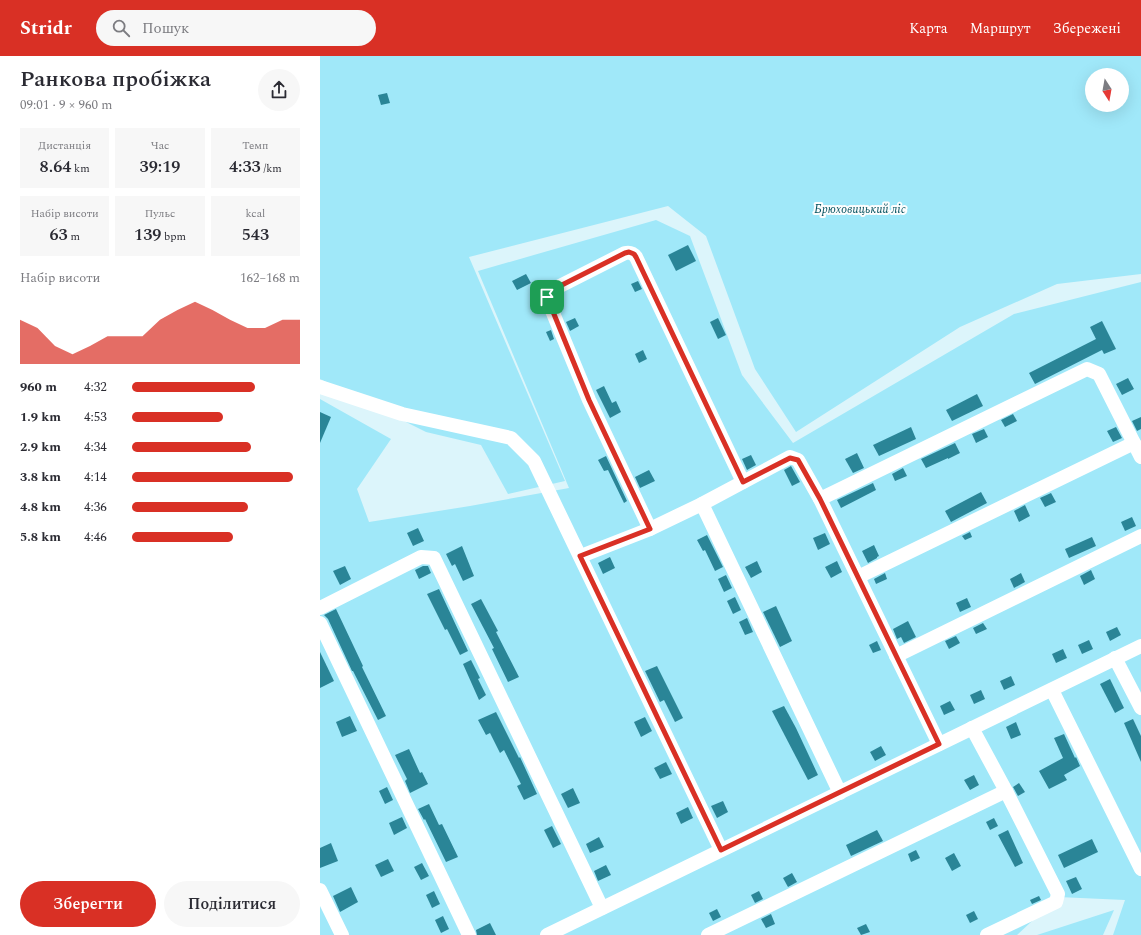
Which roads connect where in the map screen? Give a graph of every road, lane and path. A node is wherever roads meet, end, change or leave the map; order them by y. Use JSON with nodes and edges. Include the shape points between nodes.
{"nodes":[{"id":1,"x":320,"y":387,"type":"edge"},
{"id":2,"x":1134,"y":443,"type":"junction"},
{"id":3,"x":1141,"y":457,"type":"edge"},
{"id":4,"x":743,"y":482,"type":"junction"},
{"id":5,"x":820,"y":499,"type":"junction"},
{"id":6,"x":702,"y":504,"type":"junction"},
{"id":7,"x":650,"y":529,"type":"junction"},
{"id":8,"x":1141,"y":536,"type":"edge"},
{"id":9,"x":580,"y":556,"type":"junction"},
{"id":10,"x":858,"y":577,"type":"junction"},
{"id":11,"x":320,"y":608,"type":"edge"},
{"id":12,"x":320,"y":623,"type":"edge"},
{"id":13,"x":1141,"y":646,"type":"edge"},
{"id":14,"x":896,"y":656,"type":"junction"},
{"id":15,"x":1115,"y":658,"type":"junction"},
{"id":16,"x":1052,"y":690,"type":"junction"},
{"id":17,"x":1141,"y":708,"type":"edge"},
{"id":18,"x":972,"y":728,"type":"junction"},
{"id":19,"x":939,"y":744,"type":"junction"},
{"id":20,"x":1006,"y":791,"type":"junction"},
{"id":21,"x":840,"y":793,"type":"junction"},
{"id":22,"x":721,"y":850,"type":"junction"},
{"id":23,"x":1141,"y":869,"type":"edge"},
{"id":24,"x":320,"y":890,"type":"edge"},
{"id":25,"x":602,"y":908,"type":"junction"},
{"id":26,"x":342,"y":935,"type":"edge"},
{"id":27,"x":469,"y":935,"type":"edge"},
{"id":28,"x":547,"y":935,"type":"edge"},
{"id":29,"x":708,"y":935,"type":"edge"},
{"id":30,"x":987,"y":935,"type":"edge"}],
"edges":[{"from":1,"to":9,"type":"street","via":[[402,414],[511,438],[534,461]]},
{"from":2,"to":3,"type":"street"},
{"from":2,"to":5,"type":"street","via":[[1099,374],[1087,369]]},
{"from":2,"to":10,"type":"street"},
{"from":4,"to":5,"type":"street","via":[[790,458],[798,460]]},
{"from":4,"to":6,"type":"street"},
{"from":4,"to":7,"type":"street","via":[[636,257],[629,252],[625,253],[552,290],[547,297],[589,400]]},
{"from":5,"to":10,"type":"street"},
{"from":6,"to":7,"type":"street"},
{"from":6,"to":21,"type":"street"},
{"from":7,"to":9,"type":"street"},
{"from":8,"to":14,"type":"street"},
{"from":9,"to":22,"type":"street"},
{"from":10,"to":14,"type":"street"},
{"from":11,"to":25,"type":"street","via":[[421,557],[434,558]]},
{"from":12,"to":27,"type":"street"},
{"from":13,"to":15,"type":"street"},
{"from":14,"to":19,"type":"street"},
{"from":15,"to":16,"type":"street"},
{"from":15,"to":17,"type":"street"},
{"from":16,"to":18,"type":"street"},
{"from":16,"to":23,"type":"street"},
{"from":18,"to":19,"type":"street"},
{"from":18,"to":20,"type":"street"},
{"from":19,"to":21,"type":"street"},
{"from":20,"to":29,"type":"street"},
{"from":20,"to":30,"type":"street","via":[[1058,894],[1056,902]]},
{"from":21,"to":22,"type":"street"},
{"from":22,"to":25,"type":"street"},
{"from":24,"to":26,"type":"street"},
{"from":25,"to":28,"type":"street"}]}
